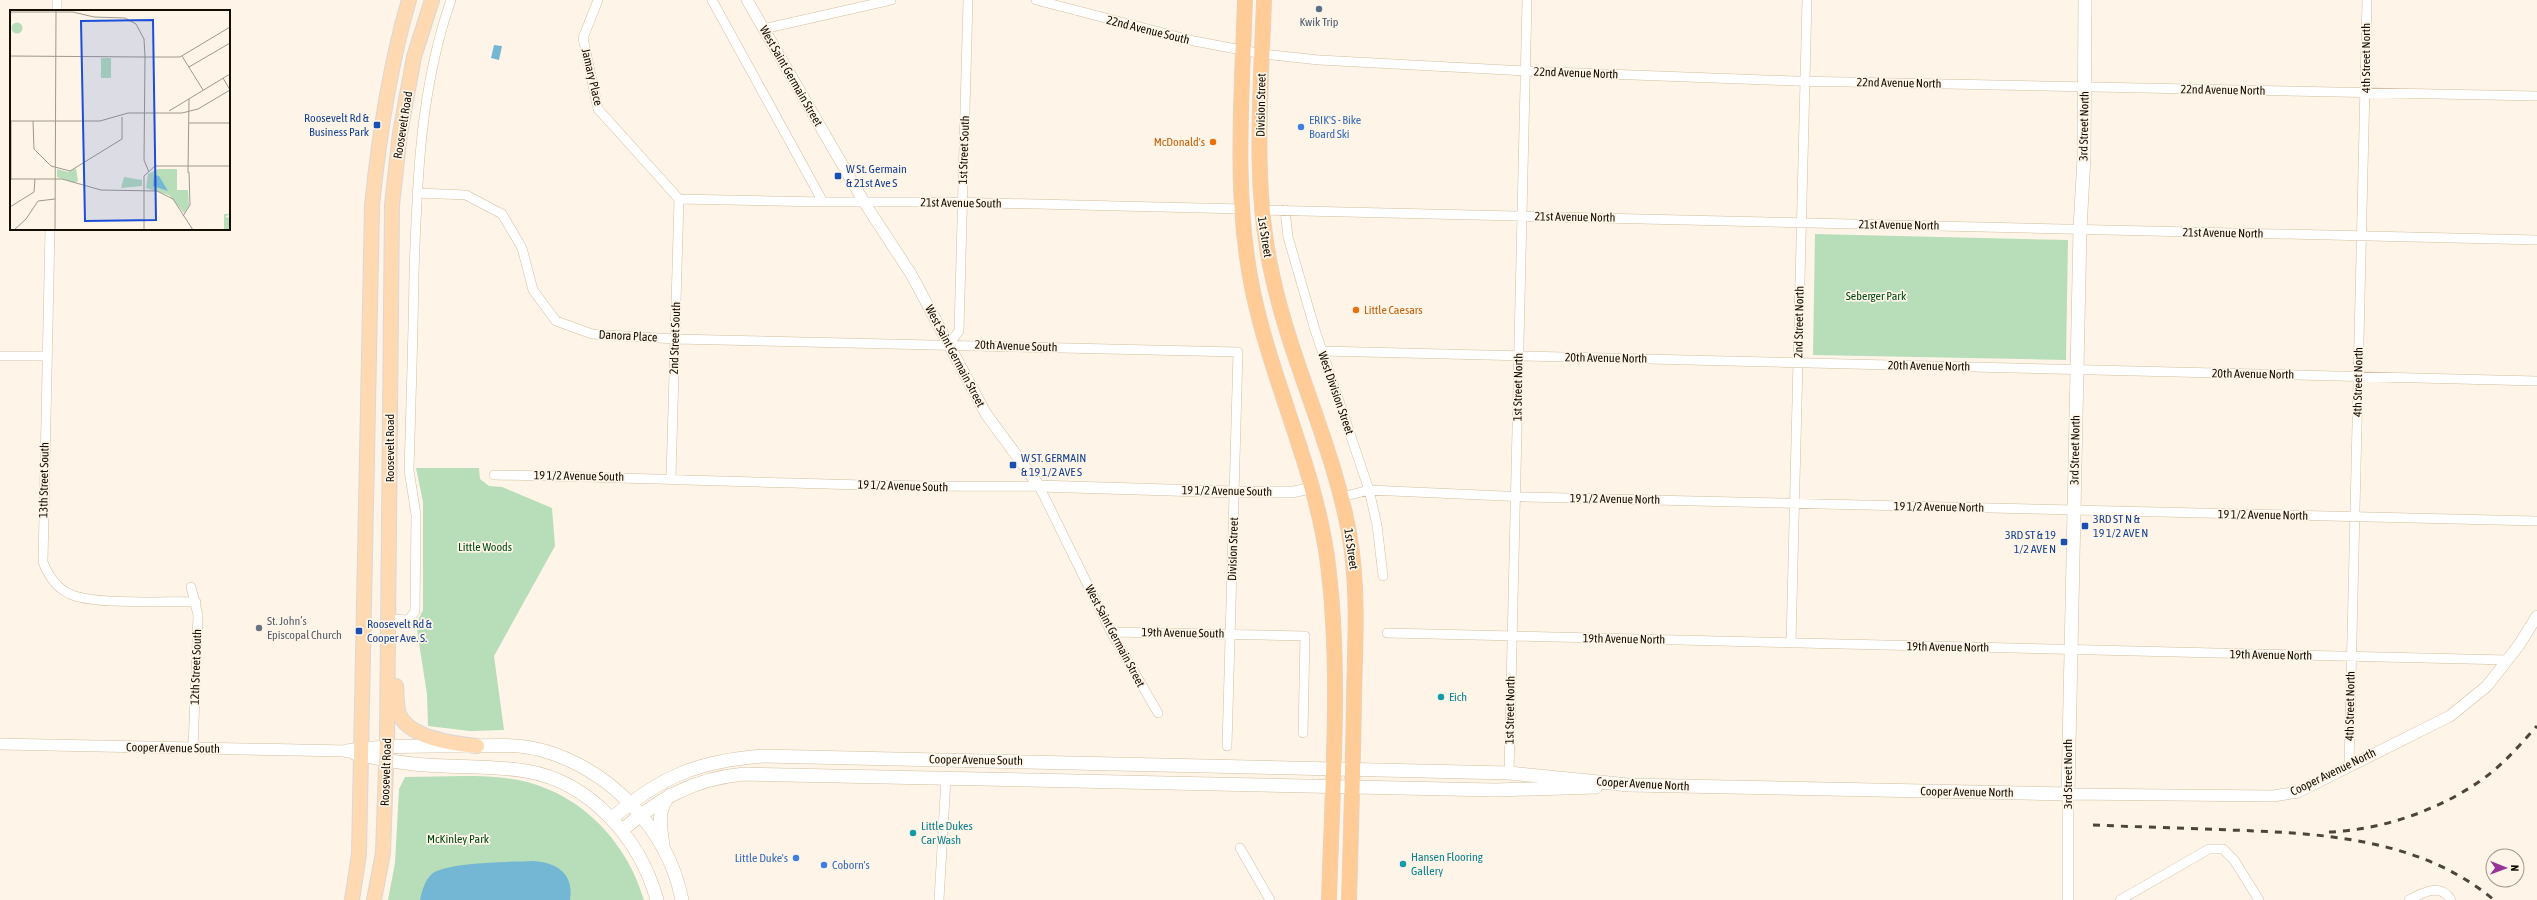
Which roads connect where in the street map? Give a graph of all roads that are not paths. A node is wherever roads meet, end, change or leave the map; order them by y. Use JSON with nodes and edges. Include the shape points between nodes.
{"nodes":[{"id":1,"x":409,"y":0,"type":"edge"},
{"id":2,"x":432,"y":0,"type":"edge"},
{"id":3,"x":451,"y":0,"type":"edge"},
{"id":4,"x":598,"y":0,"type":"edge"},
{"id":5,"x":712,"y":0,"type":"edge"},
{"id":6,"x":747,"y":0,"type":"edge"},
{"id":7,"x":891,"y":0,"type":"edge"},
{"id":8,"x":968,"y":0,"type":"edge"},
{"id":9,"x":1036,"y":0,"type":"edge"},
{"id":10,"x":1245,"y":0,"type":"edge"},
{"id":11,"x":1264,"y":0,"type":"edge"},
{"id":12,"x":1527,"y":0,"type":"edge"},
{"id":13,"x":1807,"y":0,"type":"edge"},
{"id":14,"x":2085,"y":0,"type":"edge"},
{"id":15,"x":2367,"y":0,"type":"edge"},
{"id":16,"x":763,"y":29,"type":"junction"},
{"id":17,"x":1243,"y":50,"type":"junction"},
{"id":18,"x":1262,"y":54,"type":"junction"},
{"id":19,"x":1526,"y":71,"type":"junction"},
{"id":20,"x":1805,"y":81,"type":"junction"},
{"id":21,"x":2085,"y":87,"type":"junction"},
{"id":22,"x":2366,"y":93,"type":"junction"},
{"id":23,"x":2537,"y":96,"type":"edge"},
{"id":24,"x":416,"y":193,"type":"junction"},
{"id":25,"x":679,"y":199,"type":"junction"},
{"id":26,"x":823,"y":202,"type":"junction"},
{"id":27,"x":864,"y":202,"type":"junction"},
{"id":28,"x":962,"y":202,"type":"junction"},
{"id":29,"x":1242,"y":209,"type":"junction"},
{"id":30,"x":1261,"y":210,"type":"junction"},
{"id":31,"x":1285,"y":210,"type":"junction"},
{"id":32,"x":1522,"y":216,"type":"junction"},
{"id":33,"x":1802,"y":223,"type":"junction"},
{"id":34,"x":2080,"y":229,"type":"junction"},
{"id":35,"x":50,"y":230,"type":"edge"},
{"id":36,"x":2362,"y":236,"type":"junction"},
{"id":37,"x":2537,"y":240,"type":"edge"},
{"id":38,"x":675,"y":339,"type":"junction"},
{"id":39,"x":950,"y":344,"type":"junction"},
{"id":40,"x":1322,"y":351,"type":"junction"},
{"id":41,"x":1238,"y":352,"type":"joint"},
{"id":42,"x":0,"y":356,"type":"edge"},
{"id":43,"x":47,"y":356,"type":"junction"},
{"id":44,"x":1519,"y":356,"type":"junction"},
{"id":45,"x":1798,"y":363,"type":"junction"},
{"id":46,"x":2076,"y":370,"type":"junction"},
{"id":47,"x":2358,"y":376,"type":"junction"},
{"id":48,"x":2537,"y":381,"type":"edge"},
{"id":49,"x":494,"y":475,"type":"dead end"},
{"id":50,"x":671,"y":478,"type":"junction"},
{"id":51,"x":1038,"y":486,"type":"junction"},
{"id":52,"x":1312,"y":488,"type":"junction"},
{"id":53,"x":1369,"y":490,"type":"junction"},
{"id":54,"x":1234,"y":492,"type":"junction"},
{"id":55,"x":1515,"y":496,"type":"junction"},
{"id":56,"x":1342,"y":497,"type":"junction"},
{"id":57,"x":1795,"y":503,"type":"junction"},
{"id":58,"x":2073,"y":510,"type":"junction"},
{"id":59,"x":2355,"y":517,"type":"junction"},
{"id":60,"x":2537,"y":521,"type":"edge"},
{"id":61,"x":1383,"y":576,"type":"dead end"},
{"id":62,"x":191,"y":587,"type":"dead end"},
{"id":63,"x":196,"y":602,"type":"junction"},
{"id":64,"x":2537,"y":616,"type":"edge"},
{"id":65,"x":389,"y":620,"type":"junction"},
{"id":66,"x":1111,"y":632,"type":"junction"},
{"id":67,"x":1387,"y":633,"type":"dead end"},
{"id":68,"x":1230,"y":634,"type":"junction"},
{"id":69,"x":1512,"y":636,"type":"junction"},
{"id":70,"x":389,"y":640,"type":"junction"},
{"id":71,"x":1791,"y":643,"type":"junction"},
{"id":72,"x":2070,"y":650,"type":"junction"},
{"id":73,"x":2351,"y":657,"type":"junction"},
{"id":74,"x":2508,"y":660,"type":"junction"},
{"id":75,"x":1158,"y":713,"type":"dead end"},
{"id":76,"x":1303,"y":733,"type":"dead end"},
{"id":77,"x":0,"y":744,"type":"edge"},
{"id":78,"x":477,"y":746,"type":"junction"},
{"id":79,"x":1227,"y":746,"type":"dead end"},
{"id":80,"x":193,"y":748,"type":"junction"},
{"id":81,"x":347,"y":751,"type":"joint"},
{"id":82,"x":361,"y":752,"type":"junction"},
{"id":83,"x":387,"y":753,"type":"junction"},
{"id":84,"x":2349,"y":765,"type":"junction"},
{"id":85,"x":1332,"y":768,"type":"junction"},
{"id":86,"x":1352,"y":769,"type":"junction"},
{"id":87,"x":1509,"y":773,"type":"junction"},
{"id":88,"x":946,"y":778,"type":"junction"},
{"id":89,"x":1629,"y":785,"type":"junction"},
{"id":90,"x":1332,"y":786,"type":"junction"},
{"id":91,"x":1352,"y":787,"type":"junction"},
{"id":92,"x":670,"y":794,"type":"junction"},
{"id":93,"x":2068,"y":794,"type":"junction"},
{"id":94,"x":629,"y":802,"type":"junction"},
{"id":95,"x":640,"y":815,"type":"junction"},
{"id":96,"x":612,"y":818,"type":"junction"},
{"id":97,"x":622,"y":830,"type":"junction"},
{"id":98,"x":1240,"y":848,"type":"dead end"},
{"id":99,"x":665,"y":854,"type":"junction"},
{"id":100,"x":352,"y":900,"type":"edge"},
{"id":101,"x":374,"y":900,"type":"edge"},
{"id":102,"x":657,"y":900,"type":"edge"},
{"id":103,"x":682,"y":900,"type":"edge"},
{"id":104,"x":939,"y":900,"type":"edge"},
{"id":105,"x":1270,"y":900,"type":"edge"},
{"id":106,"x":1329,"y":900,"type":"edge"},
{"id":107,"x":1349,"y":900,"type":"edge"},
{"id":108,"x":2068,"y":900,"type":"edge"},
{"id":109,"x":2120,"y":900,"type":"edge"},
{"id":110,"x":2259,"y":900,"type":"edge"},
{"id":111,"x":2409,"y":900,"type":"edge"},
{"id":112,"x":2451,"y":900,"type":"edge"}],
"edges":[{"from":1,"to":82,"type":"main road","name":"Roosevelt Road","via":[[395,48],[383,111],[372,206]]},
{"from":2,"to":65,"type":"main road","name":"Roosevelt Road","via":[[413,65],[400,133],[392,205]]},
{"from":3,"to":24,"type":"street","via":[[424,109]]},
{"from":4,"to":25,"type":"street","name":"Jamary Place","via":[[583,38],[598,109]]},
{"from":5,"to":26,"type":"street"},
{"from":6,"to":16,"type":"street","name":"West Saint Germain Street"},
{"from":7,"to":16,"type":"street"},
{"from":8,"to":28,"type":"street","name":"1st Street South"},
{"from":9,"to":17,"type":"street","name":"22nd Avenue South","via":[[1180,37]]},
{"from":10,"to":17,"type":"highway","name":"Division Street"},
{"from":11,"to":18,"type":"highway","name":"Division Street"},
{"from":12,"to":19,"type":"street","name":"1st Street North"},
{"from":13,"to":20,"type":"street","name":"2nd Street North"},
{"from":14,"to":21,"type":"main road","name":"3rd Street North"},
{"from":15,"to":22,"type":"street","name":"4th Street North"},
{"from":16,"to":27,"type":"street","name":"West Saint Germain Street"},
{"from":17,"to":18,"type":"street","name":"22nd Avenue South"},
{"from":17,"to":29,"type":"highway","name":"Division Street"},
{"from":18,"to":19,"type":"street","name":"22nd Avenue North","via":[[1319,60]]},
{"from":18,"to":30,"type":"highway","name":"Division Street"},
{"from":19,"to":20,"type":"street","name":"22nd Avenue North"},
{"from":19,"to":32,"type":"street","name":"1st Street North"},
{"from":20,"to":21,"type":"street","name":"22nd Avenue North"},
{"from":20,"to":33,"type":"street","name":"2nd Street North"},
{"from":21,"to":22,"type":"street","name":"22nd Avenue North"},
{"from":21,"to":34,"type":"main road","name":"3rd Street North"},
{"from":22,"to":23,"type":"street","name":"22nd Avenue North"},
{"from":22,"to":36,"type":"street","name":"4th Street North"},
{"from":24,"to":38,"type":"street","name":"Danora Place","via":[[466,195],[502,214],[522,248],[533,290],[556,321],[592,334]]},
{"from":24,"to":65,"type":"street","via":[[409,470],[416,515],[415,611],[409,620]]},
{"from":25,"to":26,"type":"street","name":"21st Avenue South"},
{"from":25,"to":38,"type":"street","name":"2nd Street South"},
{"from":26,"to":27,"type":"street","name":"21st Avenue South"},
{"from":27,"to":28,"type":"street","name":"21st Avenue South"},
{"from":27,"to":39,"type":"street","name":"West Saint Germain Street","via":[[911,274]]},
{"from":28,"to":29,"type":"street","name":"21st Avenue South"},
{"from":28,"to":39,"type":"street","name":"1st Street South","via":[[959,331]]},
{"from":29,"to":52,"type":"highway","name":"1st Street","via":[[1248,267],[1260,322]]},
{"from":30,"to":31,"type":"street","name":"21st Avenue North"},
{"from":30,"to":56,"type":"highway","name":"1st Street","via":[[1283,318]]},
{"from":31,"to":32,"type":"street","name":"21st Avenue North"},
{"from":31,"to":40,"type":"street","name":"West Division Street","via":[[1288,237]]},
{"from":32,"to":33,"type":"street","name":"21st Avenue North"},
{"from":32,"to":44,"type":"street","name":"1st Street North"},
{"from":33,"to":34,"type":"street","name":"21st Avenue North"},
{"from":33,"to":45,"type":"street","name":"2nd Street North"},
{"from":34,"to":36,"type":"street","name":"21st Avenue North"},
{"from":34,"to":46,"type":"main road","name":"3rd Street North"},
{"from":35,"to":43,"type":"street","name":"13th Street South"},
{"from":36,"to":37,"type":"street","name":"21st Avenue North"},
{"from":36,"to":47,"type":"street","name":"4th Street North"},
{"from":38,"to":39,"type":"street","name":"20th Avenue South"},
{"from":38,"to":50,"type":"street","name":"2nd Street South"},
{"from":39,"to":41,"type":"street","name":"20th Avenue South"},
{"from":39,"to":51,"type":"street","name":"West Saint Germain Street","via":[[986,414]]},
{"from":40,"to":44,"type":"street","name":"20th Avenue North"},
{"from":40,"to":53,"type":"street","name":"West Division Street"},
{"from":41,"to":54,"type":"street","name":"Division Street"},
{"from":42,"to":43,"type":"street"},
{"from":43,"to":63,"type":"street","name":"13th Street South","via":[[43,562],[48,574],[57,585],[70,594],[88,599]]},
{"from":44,"to":45,"type":"street","name":"20th Avenue North"},
{"from":44,"to":55,"type":"street","name":"1st Street North"},
{"from":45,"to":46,"type":"street","name":"20th Avenue North"},
{"from":45,"to":57,"type":"street","name":"2nd Street North"},
{"from":46,"to":47,"type":"street","name":"20th Avenue North"},
{"from":46,"to":58,"type":"main road","name":"3rd Street North"},
{"from":47,"to":48,"type":"street","name":"20th Avenue North"},
{"from":47,"to":59,"type":"street","name":"4th Street North"},
{"from":49,"to":50,"type":"street","name":"19 1/2 Avenue South"},
{"from":50,"to":51,"type":"street","name":"19 1/2 Avenue South","via":[[949,487]]},
{"from":51,"to":54,"type":"street","name":"19 1/2 Avenue South"},
{"from":51,"to":66,"type":"street","name":"West Saint Germain Street"},
{"from":52,"to":54,"type":"street","name":"19 1/2 Avenue South","via":[[1293,492]]},
{"from":52,"to":85,"type":"highway","name":"1st Street","via":[[1327,554],[1333,615]]},
{"from":53,"to":55,"type":"street","name":"19 1/2 Avenue North"},
{"from":53,"to":56,"type":"street","name":"19 1/2 Avenue North"},
{"from":53,"to":61,"type":"street","name":"West Division Street","via":[[1378,529]]},
{"from":54,"to":68,"type":"street","name":"Division Street"},
{"from":55,"to":57,"type":"street","name":"19 1/2 Avenue North"},
{"from":55,"to":69,"type":"street","name":"1st Street North"},
{"from":56,"to":86,"type":"highway","name":"1st Street","via":[[1352,551],[1355,598]]},
{"from":57,"to":58,"type":"street","name":"19 1/2 Avenue North"},
{"from":57,"to":71,"type":"street","name":"2nd Street North"},
{"from":58,"to":59,"type":"street","name":"19 1/2 Avenue North"},
{"from":58,"to":72,"type":"main road","name":"3rd Street North"},
{"from":59,"to":60,"type":"street","name":"19 1/2 Avenue North"},
{"from":59,"to":73,"type":"street","name":"4th Street North"},
{"from":62,"to":63,"type":"street","name":"12th Street South"},
{"from":63,"to":80,"type":"street","name":"12th Street South","via":[[198,630]]},
{"from":64,"to":74,"type":"street","name":"Cooper Avenue North"},
{"from":65,"to":70,"type":"main road","name":"Roosevelt Road"},
{"from":66,"to":68,"type":"street","name":"19th Avenue South"},
{"from":66,"to":75,"type":"street","name":"West Saint Germain Street"},
{"from":67,"to":69,"type":"street","name":"19th Avenue North"},
{"from":68,"to":76,"type":"street","via":[[1305,636]]},
{"from":68,"to":79,"type":"street","name":"Division Street"},
{"from":69,"to":71,"type":"street","name":"19th Avenue North"},
{"from":69,"to":87,"type":"street","name":"1st Street North"},
{"from":70,"to":78,"type":"main road","via":[[399,713],[404,721],[434,738]]},
{"from":70,"to":83,"type":"main road","name":"Roosevelt Road"},
{"from":71,"to":72,"type":"street","name":"19th Avenue North"},
{"from":72,"to":73,"type":"street","name":"19th Avenue North"},
{"from":72,"to":93,"type":"main road","name":"3rd Street North"},
{"from":73,"to":74,"type":"street","name":"19th Avenue North"},
{"from":73,"to":84,"type":"street","name":"4th Street North"},
{"from":74,"to":84,"type":"street","name":"Cooper Avenue North","via":[[2486,686],[2450,716]]},
{"from":77,"to":80,"type":"street","name":"Cooper Avenue South"},
{"from":78,"to":83,"type":"main road","name":"Cooper Avenue South"},
{"from":78,"to":94,"type":"main road","name":"Cooper Avenue South","via":[[529,747],[562,758],[596,775]]},
{"from":80,"to":81,"type":"street","name":"Cooper Avenue South"},
{"from":81,"to":82,"type":"main road","name":"Cooper Avenue South"},
{"from":82,"to":83,"type":"main road","name":"Cooper Avenue South"},
{"from":82,"to":100,"type":"main road","name":"Roosevelt Road","via":[[359,854]]},
{"from":83,"to":96,"type":"main road","name":"Cooper Avenue South","via":[[415,764],[514,769],[538,774],[584,796]]},
{"from":83,"to":101,"type":"main road","name":"Roosevelt Road","via":[[383,853]]},
{"from":84,"to":93,"type":"street","name":"Cooper Avenue North","via":[[2298,792],[2285,796]]},
{"from":85,"to":86,"type":"main road","name":"Cooper Avenue North"},
{"from":85,"to":90,"type":"highway","name":"1st Street"},
{"from":85,"to":94,"type":"main road","name":"Cooper Avenue South","via":[[763,756],[698,766],[664,780]]},
{"from":86,"to":87,"type":"main road","name":"Cooper Avenue North"},
{"from":86,"to":91,"type":"highway","name":"1st Street"},
{"from":87,"to":89,"type":"main road","name":"Cooper Avenue North"},
{"from":88,"to":90,"type":"main road"},
{"from":88,"to":92,"type":"main road","via":[[744,774],[699,782]]},
{"from":88,"to":104,"type":"street"},
{"from":89,"to":91,"type":"main road","via":[[1549,790]]},
{"from":89,"to":93,"type":"main road","name":"Cooper Avenue North"},
{"from":90,"to":91,"type":"main road"},
{"from":90,"to":106,"type":"highway","name":"1st Street"},
{"from":91,"to":107,"type":"highway","name":"1st Street"},
{"from":92,"to":95,"type":"main road"},
{"from":92,"to":99,"type":"main road","via":[[663,803],[661,813]]},
{"from":93,"to":108,"type":"street","name":"3rd Street North"},
{"from":94,"to":95,"type":"main road","name":"Cooper Avenue South"},
{"from":94,"to":96,"type":"main road","name":"Cooper Avenue South"},
{"from":95,"to":97,"type":"main road"},
{"from":95,"to":99,"type":"main road","name":"Cooper Avenue South","via":[[656,836]]},
{"from":96,"to":97,"type":"main road","name":"Cooper Avenue South"},
{"from":97,"to":102,"type":"main road","name":"Cooper Avenue South","via":[[647,870]]},
{"from":98,"to":105,"type":"street"},
{"from":99,"to":103,"type":"main road"},
{"from":109,"to":110,"type":"street","via":[[2209,849],[2223,849],[2234,860]]},
{"from":111,"to":112,"type":"street","via":[[2437,889],[2448,895]]}]}
